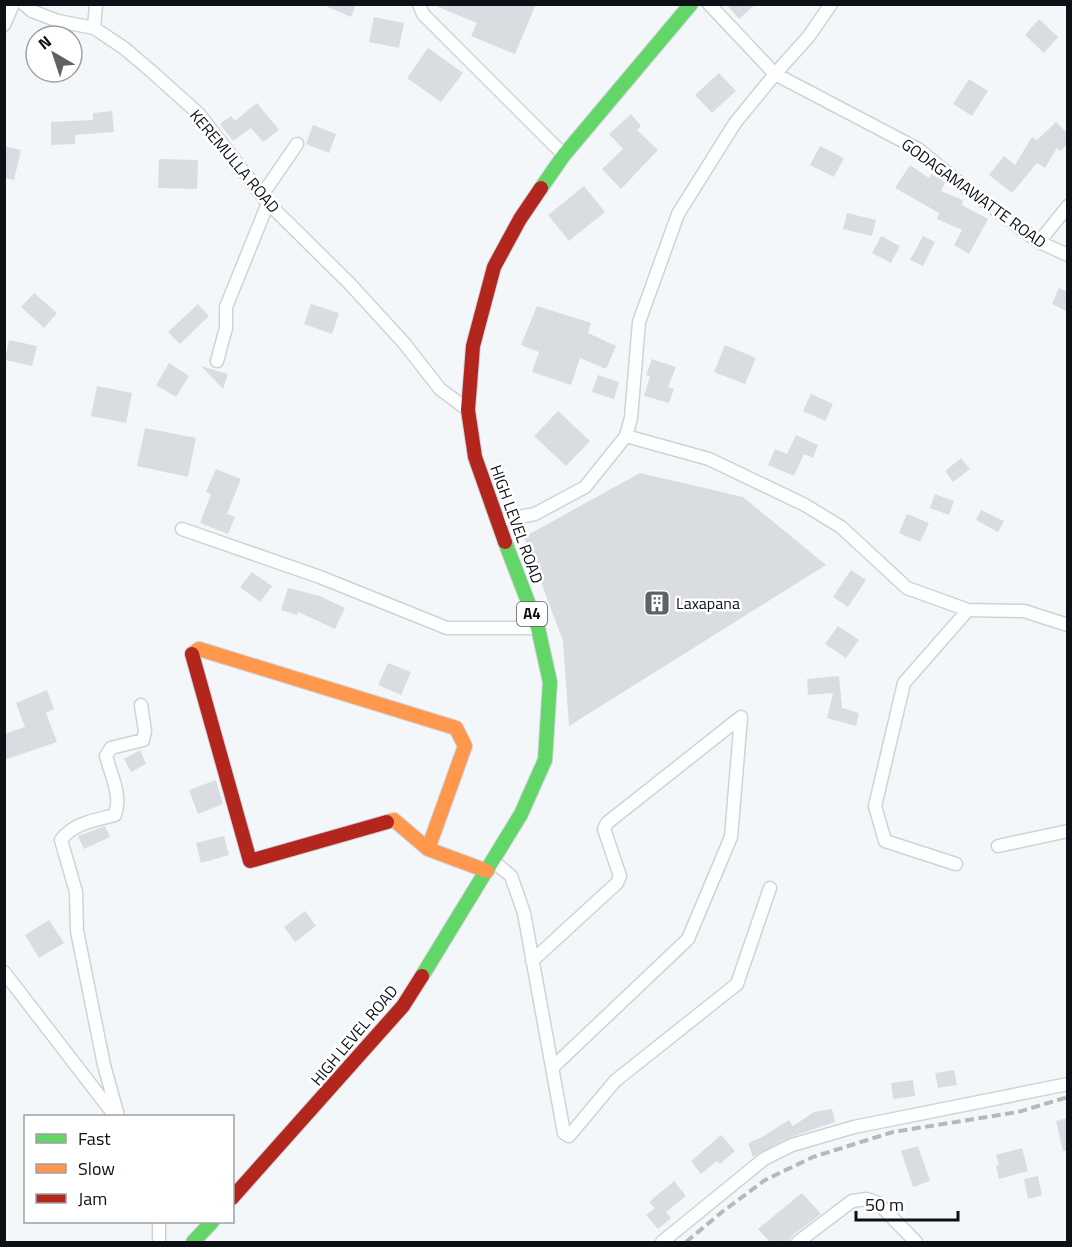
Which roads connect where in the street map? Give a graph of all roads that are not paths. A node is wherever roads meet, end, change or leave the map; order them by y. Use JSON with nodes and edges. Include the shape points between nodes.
{"nodes":[{"id":1,"x":13,"y":4,"type":"edge"},
{"id":2,"x":24,"y":4,"type":"edge"},
{"id":3,"x":96,"y":4,"type":"edge"},
{"id":4,"x":419,"y":4,"type":"edge"},
{"id":5,"x":691,"y":4,"type":"edge"},
{"id":6,"x":709,"y":4,"type":"edge"},
{"id":7,"x":831,"y":4,"type":"edge"},
{"id":8,"x":4,"y":25,"type":"edge"},
{"id":9,"x":94,"y":28,"type":"junction"},
{"id":10,"x":775,"y":74,"type":"junction"},
{"id":11,"x":297,"y":144,"type":"dead end"},
{"id":12,"x":564,"y":155,"type":"junction"},
{"id":13,"x":265,"y":199,"type":"junction"},
{"id":14,"x":1068,"y":206,"type":"edge"},
{"id":15,"x":1039,"y":242,"type":"junction"},
{"id":16,"x":1068,"y":255,"type":"edge"},
{"id":17,"x":217,"y":361,"type":"dead end"},
{"id":18,"x":468,"y":410,"type":"junction"},
{"id":19,"x":626,"y":436,"type":"junction"},
{"id":20,"x":497,"y":521,"type":"junction"},
{"id":21,"x":182,"y":529,"type":"dead end"},
{"id":22,"x":968,"y":610,"type":"junction"},
{"id":23,"x":1067,"y":624,"type":"edge"},
{"id":24,"x":538,"y":628,"type":"junction"},
{"id":25,"x":141,"y":705,"type":"dead end"},
{"id":26,"x":1068,"y":831,"type":"edge"},
{"id":27,"x":998,"y":846,"type":"dead end"},
{"id":28,"x":428,"y":849,"type":"junction"},
{"id":29,"x":956,"y":864,"type":"dead end"},
{"id":30,"x":490,"y":866,"type":"junction"},
{"id":31,"x":770,"y":888,"type":"dead end"},
{"id":32,"x":532,"y":962,"type":"junction"},
{"id":33,"x":4,"y":972,"type":"edge"},
{"id":34,"x":552,"y":1068,"type":"junction"},
{"id":35,"x":1068,"y":1084,"type":"edge"},
{"id":36,"x":116,"y":1115,"type":"edge"},
{"id":37,"x":117,"y":1115,"type":"edge"},
{"id":38,"x":234,"y":1196,"type":"edge"},
{"id":39,"x":159,"y":1223,"type":"edge"},
{"id":40,"x":210,"y":1223,"type":"edge"},
{"id":41,"x":159,"y":1242,"type":"edge"},
{"id":42,"x":193,"y":1242,"type":"edge"},
{"id":43,"x":662,"y":1242,"type":"edge"},
{"id":44,"x":798,"y":1242,"type":"edge"},
{"id":45,"x":916,"y":1242,"type":"edge"}],
"edges":[{"from":1,"to":8,"type":"street"},
{"from":2,"to":9,"type":"street","name":"KEREMULLA ROAD","via":[[40,15]]},
{"from":3,"to":9,"type":"street"},
{"from":4,"to":12,"type":"street","via":[[423,14]]},
{"from":5,"to":12,"type":"main road","name":"HIGH LEVEL ROAD","number":"A4"},
{"from":6,"to":10,"type":"street","name":"GODAGAMAWATTE ROAD"},
{"from":7,"to":10,"type":"street"},
{"from":9,"to":13,"type":"street","name":"KEREMULLA ROAD","via":[[124,48],[199,114]]},
{"from":10,"to":15,"type":"street","name":"GODAGAMAWATTE ROAD","via":[[918,149]]},
{"from":10,"to":19,"type":"street","via":[[735,123],[678,214],[639,322]]},
{"from":11,"to":13,"type":"street"},
{"from":12,"to":18,"type":"main road","name":"HIGH LEVEL ROAD","number":"A4","via":[[520,219],[494,267],[473,346]]},
{"from":13,"to":17,"type":"street","via":[[226,307],[226,328]]},
{"from":13,"to":18,"type":"street","name":"KEREMULLA ROAD","via":[[350,284],[440,389]]},
{"from":14,"to":15,"type":"street"},
{"from":15,"to":16,"type":"street","name":"GODAGAMAWATTE ROAD"},
{"from":18,"to":20,"type":"main road","name":"HIGH LEVEL ROAD","number":"A4","via":[[475,457]]},
{"from":19,"to":20,"type":"street","via":[[585,487],[535,514]]},
{"from":19,"to":22,"type":"street","via":[[709,459],[805,505],[841,527],[907,588]]},
{"from":20,"to":24,"type":"main road","name":"HIGH LEVEL ROAD","number":"A4"},
{"from":21,"to":24,"type":"street","via":[[320,577],[447,628]]},
{"from":22,"to":23,"type":"street","via":[[1024,611]]},
{"from":22,"to":29,"type":"street","via":[[904,683],[875,806],[885,841]]},
{"from":24,"to":30,"type":"main road","name":"HIGH LEVEL ROAD","number":"A4","via":[[550,682],[545,759],[521,814]]},
{"from":25,"to":37,"type":"street","via":[[143,740],[111,748],[106,756],[117,796],[115,815],[67,831],[61,840],[76,892],[77,931]]},
{"from":26,"to":27,"type":"street"},
{"from":28,"to":28,"type":"main road","via":[[465,746],[456,728],[199,649],[192,654],[250,861],[394,820]]},
{"from":28,"to":30,"type":"main road"},
{"from":30,"to":32,"type":"street","via":[[511,876],[524,913]]},
{"from":30,"to":38,"type":"main road","name":"HIGH LEVEL ROAD","number":"A4","via":[[403,1006]]},
{"from":31,"to":34,"type":"street","via":[[737,984],[615,1081],[569,1136],[564,1133]]},
{"from":32,"to":34,"type":"street"},
{"from":32,"to":34,"type":"street","via":[[621,876],[604,829],[607,823],[741,717],[730,837],[688,939]]},
{"from":33,"to":36,"type":"street"},
{"from":35,"to":43,"type":"street","via":[[854,1127],[792,1145],[764,1159]]},
{"from":39,"to":41,"type":"street"},
{"from":40,"to":42,"type":"main road"},
{"from":44,"to":45,"type":"street","via":[[852,1201],[867,1199],[878,1203]]}]}
